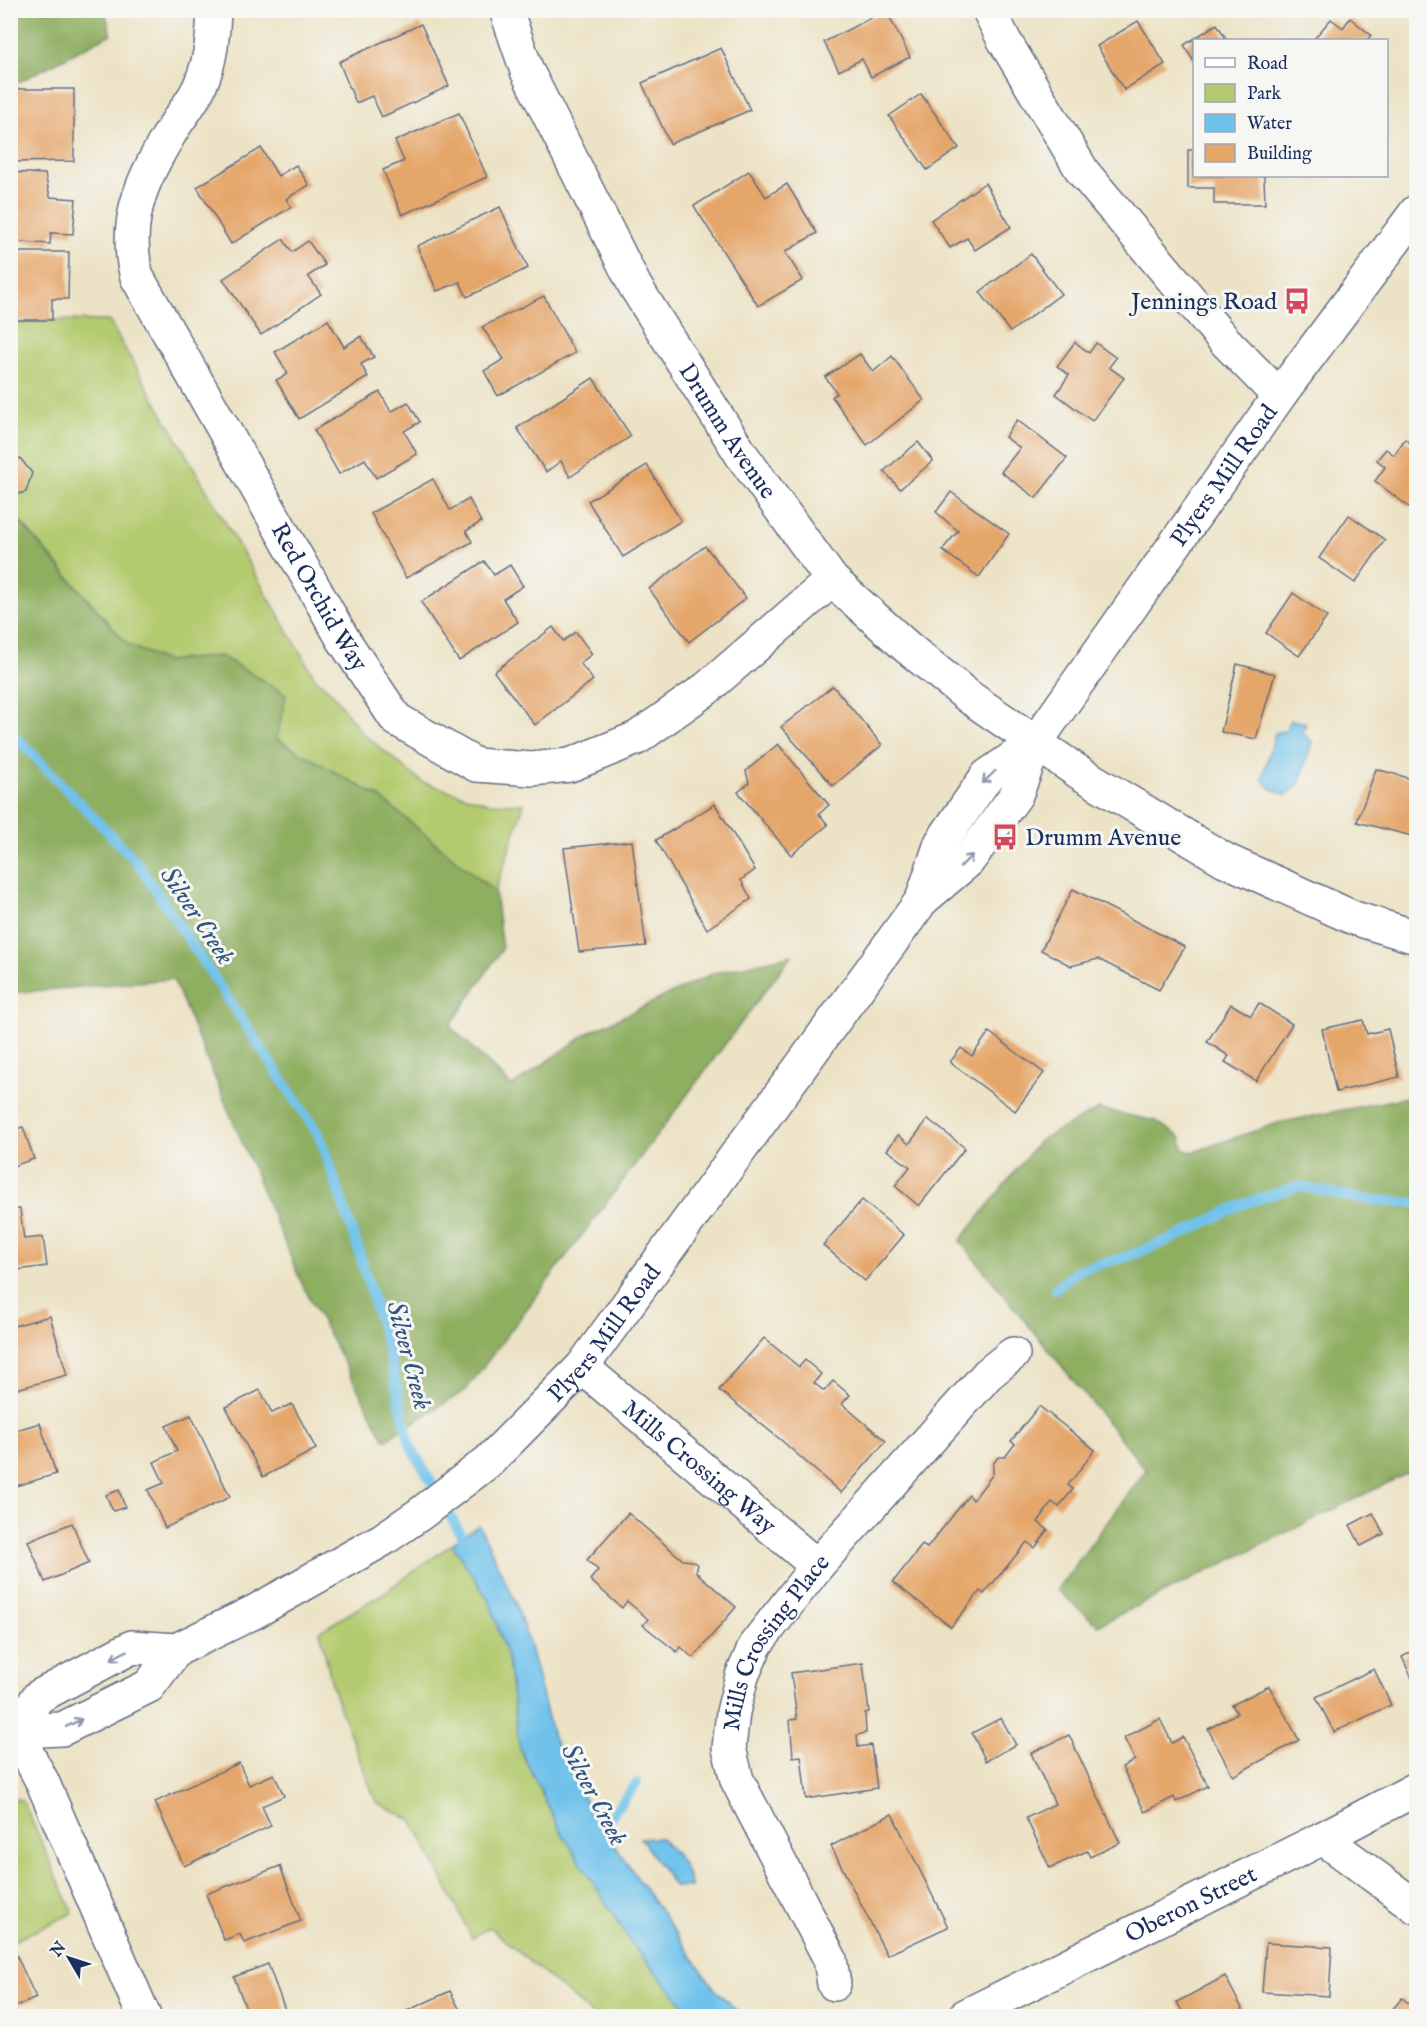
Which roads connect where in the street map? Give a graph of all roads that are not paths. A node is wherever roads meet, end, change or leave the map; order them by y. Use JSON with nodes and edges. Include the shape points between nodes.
{"nodes":[{"id":1,"x":214,"y":10,"type":"edge"},
{"id":2,"x":506,"y":10,"type":"edge"},
{"id":3,"x":989,"y":10,"type":"edge"},
{"id":4,"x":1416,"y":212,"type":"edge"},
{"id":5,"x":1279,"y":396,"type":"junction"},
{"id":6,"x":832,"y":580,"type":"junction"},
{"id":7,"x":1036,"y":742,"type":"junction"},
{"id":8,"x":1416,"y":937,"type":"edge"},
{"id":9,"x":1013,"y":1354,"type":"dead end"},
{"id":10,"x":582,"y":1367,"type":"junction"},
{"id":11,"x":817,"y":1566,"type":"junction"},
{"id":12,"x":12,"y":1729,"type":"edge"},
{"id":13,"x":1416,"y":1790,"type":"edge"},
{"id":14,"x":1323,"y":1838,"type":"junction"},
{"id":15,"x":1416,"y":1907,"type":"edge"},
{"id":16,"x":834,"y":1984,"type":"dead end"},
{"id":17,"x":144,"y":2016,"type":"edge"},
{"id":18,"x":965,"y":2016,"type":"edge"}],
"edges":[{"from":1,"to":6,"type":"street","name":"Red Orchid Way","via":[[212,40],[201,84],[152,162],[132,220],[132,260],[137,277],[343,639],[396,720],[476,765],[532,769],[570,765],[637,738],[706,689]]},
{"from":2,"to":6,"type":"street","name":"Drumm Avenue","via":[[527,71],[635,286],[741,454]]},
{"from":3,"to":5,"type":"street","via":[[1083,172],[1224,340]]},
{"from":4,"to":5,"type":"street","name":"Plyers Mill Road"},
{"from":5,"to":7,"type":"street","name":"Plyers Mill Road"},
{"from":6,"to":7,"type":"street","name":"Drumm Avenue","via":[[969,698]]},
{"from":7,"to":8,"type":"street","name":"Drumm Avenue","via":[[1225,860],[1354,918]]},
{"from":7,"to":10,"type":"street","name":"Plyers Mill Road","via":[[987,776],[941,843],[922,900]]},
{"from":9,"to":11,"type":"street","name":"Mills Crossing Place","via":[[988,1374]]},
{"from":10,"to":11,"type":"street","name":"Mills Crossing Way"},
{"from":10,"to":12,"type":"street","name":"Plyers Mill Road","via":[[489,1461],[382,1540],[256,1611],[176,1650],[149,1686],[62,1729]]},
{"from":11,"to":16,"type":"street","name":"Mills Crossing Place","via":[[756,1644],[742,1676],[729,1748],[737,1780],[830,1959]]},
{"from":12,"to":17,"type":"street","via":[[42,1782]]},
{"from":13,"to":14,"type":"street","name":"Oberon Street"},
{"from":14,"to":15,"type":"street"},
{"from":14,"to":18,"type":"street","name":"Oberon Street"}]}
